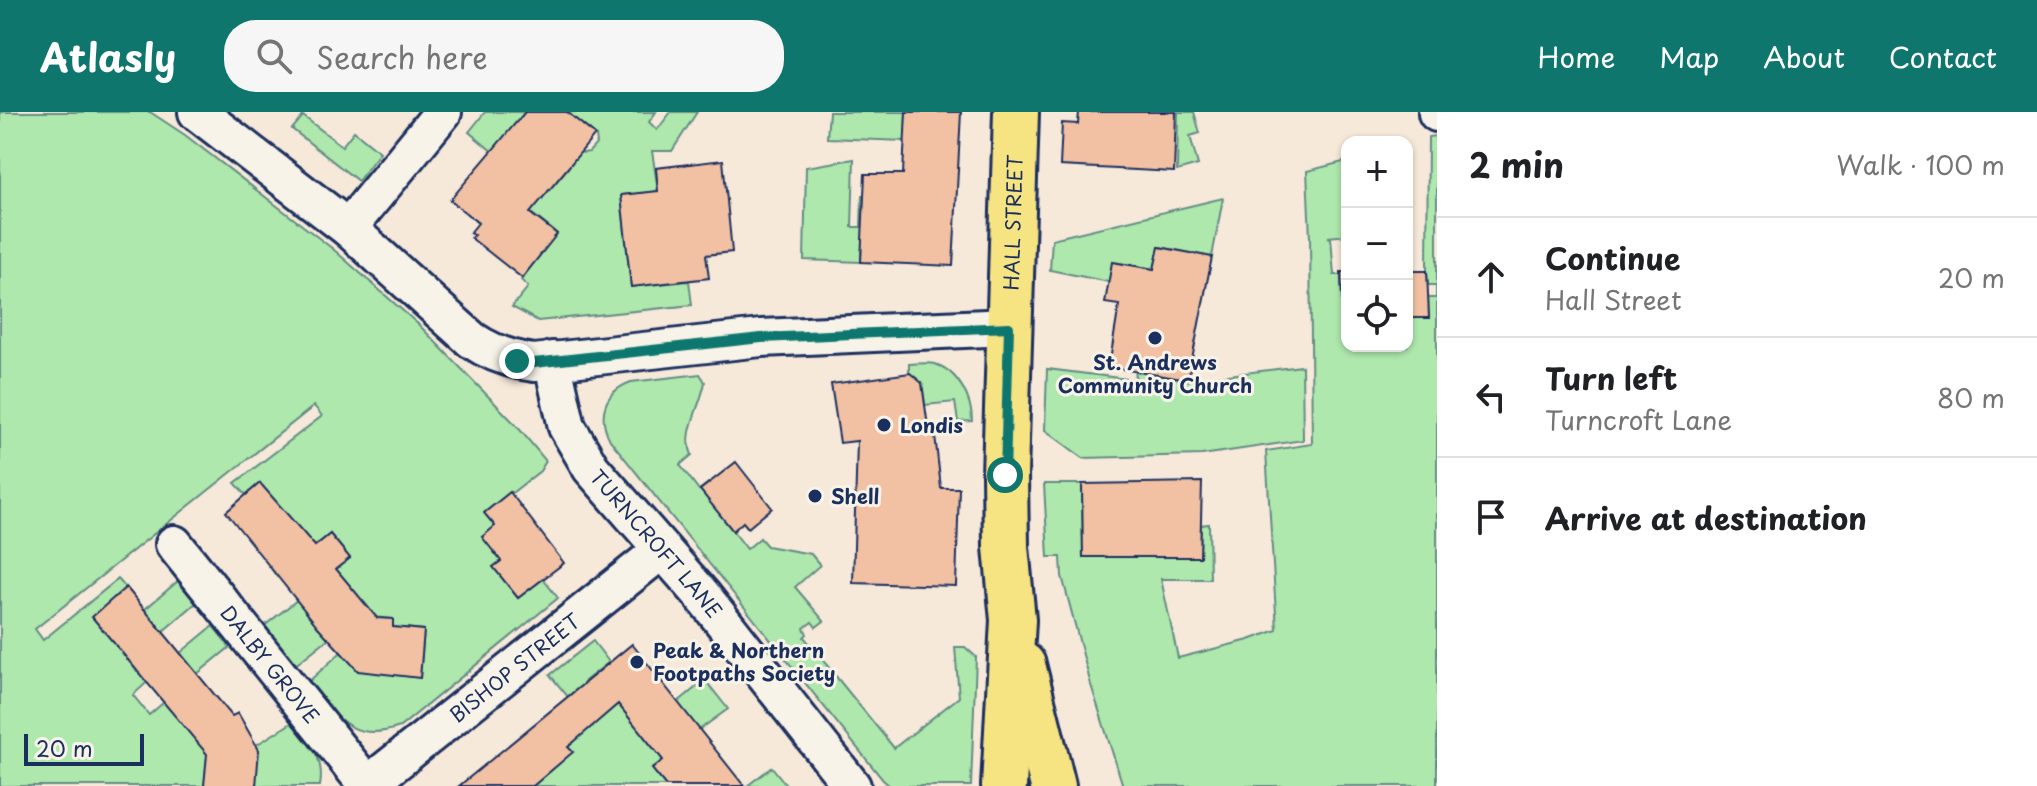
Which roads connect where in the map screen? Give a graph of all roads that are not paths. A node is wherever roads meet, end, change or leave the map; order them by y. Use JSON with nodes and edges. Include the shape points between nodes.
{"nodes":[{"id":1,"x":197,"y":112,"type":"edge"},
{"id":2,"x":443,"y":112,"type":"edge"},
{"id":3,"x":1016,"y":112,"type":"edge"},
{"id":4,"x":348,"y":228,"type":"junction"},
{"id":5,"x":1009,"y":327,"type":"junction"},
{"id":6,"x":552,"y":360,"type":"junction"},
{"id":7,"x":174,"y":544,"type":"dead end"},
{"id":8,"x":662,"y":550,"type":"junction"},
{"id":9,"x":1013,"y":620,"type":"junction"},
{"id":10,"x":367,"y":786,"type":"edge"},
{"id":11,"x":852,"y":786,"type":"edge"},
{"id":12,"x":1004,"y":786,"type":"edge"},
{"id":13,"x":1053,"y":786,"type":"edge"}],
"edges":[{"from":1,"to":4,"type":"street"},
{"from":2,"to":4,"type":"street"},
{"from":3,"to":5,"type":"main road","name":"HALL STREET"},
{"from":4,"to":6,"type":"street","via":[[483,347],[517,361]]},
{"from":5,"to":6,"type":"street","via":[[761,338]]},
{"from":5,"to":9,"type":"main road","name":"HALL STREET","via":[[1005,475]]},
{"from":6,"to":8,"type":"street","name":"TURNCROFT LANE","via":[[567,427],[577,447]]},
{"from":7,"to":10,"type":"street","name":"DALBY GROVE"},
{"from":8,"to":10,"type":"street","name":"BISHOP STREET"},
{"from":8,"to":11,"type":"street","name":"TURNCROFT LANE"},
{"from":9,"to":12,"type":"main road","name":"HALL STREET"},
{"from":9,"to":13,"type":"main road","name":"HALL STREET"}]}
